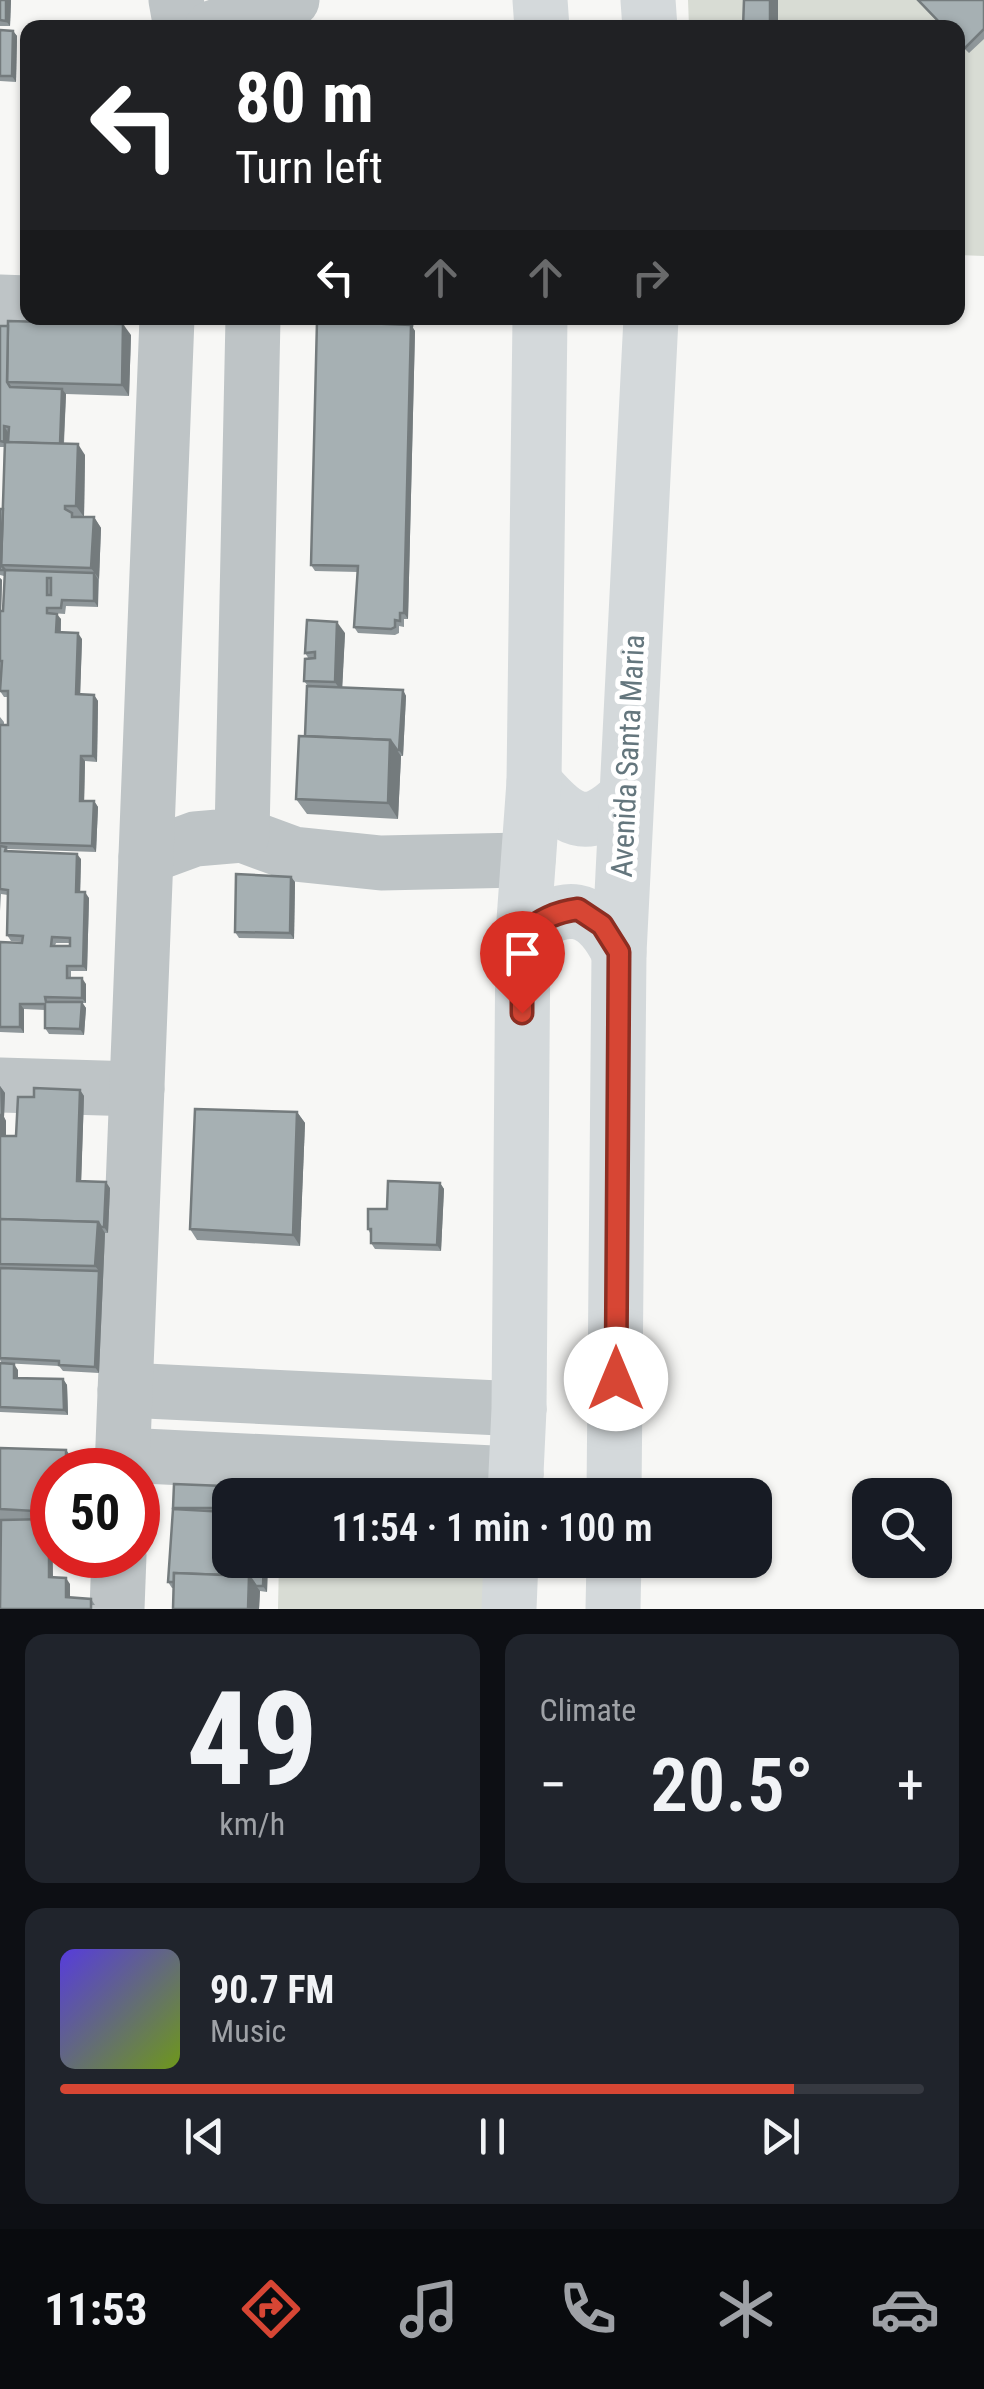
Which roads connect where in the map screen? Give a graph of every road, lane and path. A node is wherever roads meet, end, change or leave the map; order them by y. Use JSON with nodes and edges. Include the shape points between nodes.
{"nodes":[{"id":1,"x":292,"y":0,"type":"edge"},
{"id":2,"x":235,"y":20,"type":"edge"},
{"id":3,"x":168,"y":325,"type":"edge"},
{"id":4,"x":253,"y":325,"type":"edge"},
{"id":5,"x":540,"y":325,"type":"edge"},
{"id":6,"x":651,"y":325,"type":"edge"},
{"id":7,"x":534,"y":782,"type":"junction"},
{"id":8,"x":626,"y":796,"type":"junction"},
{"id":9,"x":242,"y":835,"type":"junction"},
{"id":10,"x":146,"y":858,"type":"junction"},
{"id":11,"x":528,"y":860,"type":"junction"},
{"id":12,"x":522,"y":934,"type":"junction"},
{"id":13,"x":619,"y":952,"type":"junction"},
{"id":14,"x":0,"y":1085,"type":"edge"},
{"id":15,"x":138,"y":1090,"type":"junction"},
{"id":16,"x":125,"y":1390,"type":"junction"},
{"id":17,"x":519,"y":1409,"type":"junction"},
{"id":18,"x":123,"y":1448,"type":"edge"},
{"id":19,"x":160,"y":1464,"type":"edge"},
{"id":20,"x":409,"y":1478,"type":"edge"},
{"id":21,"x":516,"y":1478,"type":"edge"},
{"id":22,"x":614,"y":1478,"type":"edge"},
{"id":23,"x":118,"y":1578,"type":"edge"},
{"id":24,"x":510,"y":1578,"type":"edge"},
{"id":25,"x":614,"y":1578,"type":"edge"},
{"id":26,"x":117,"y":1609,"type":"edge"},
{"id":27,"x":508,"y":1609,"type":"edge"},
{"id":28,"x":614,"y":1609,"type":"edge"}],
"edges":[{"from":1,"to":2,"type":"street"},
{"from":3,"to":10,"type":"street"},
{"from":4,"to":9,"type":"street"},
{"from":5,"to":7,"type":"main road"},
{"from":6,"to":8,"type":"main road","name":"Avenida Santa Maria"},
{"from":7,"to":8,"type":"main road","via":[[569,816],[584,821],[608,813]]},
{"from":7,"to":11,"type":"main road"},
{"from":8,"to":13,"type":"main road","name":"Avenida Santa Maria"},
{"from":9,"to":10,"type":"street","via":[[195,839]]},
{"from":9,"to":11,"type":"street","via":[[294,854],[380,863]]},
{"from":10,"to":15,"type":"street"},
{"from":11,"to":12,"type":"main road"},
{"from":12,"to":13,"type":"main road","via":[[541,919],[578,909],[602,925]]},
{"from":12,"to":17,"type":"main road"},
{"from":13,"to":22,"type":"main road","name":"Avenida Santa Maria"},
{"from":14,"to":15,"type":"street"},
{"from":15,"to":16,"type":"street"},
{"from":16,"to":17,"type":"street"},
{"from":16,"to":18,"type":"street"},
{"from":17,"to":21,"type":"main road"},
{"from":19,"to":20,"type":"street"},
{"from":23,"to":26,"type":"street"},
{"from":24,"to":27,"type":"main road"},
{"from":25,"to":28,"type":"main road"}]}
